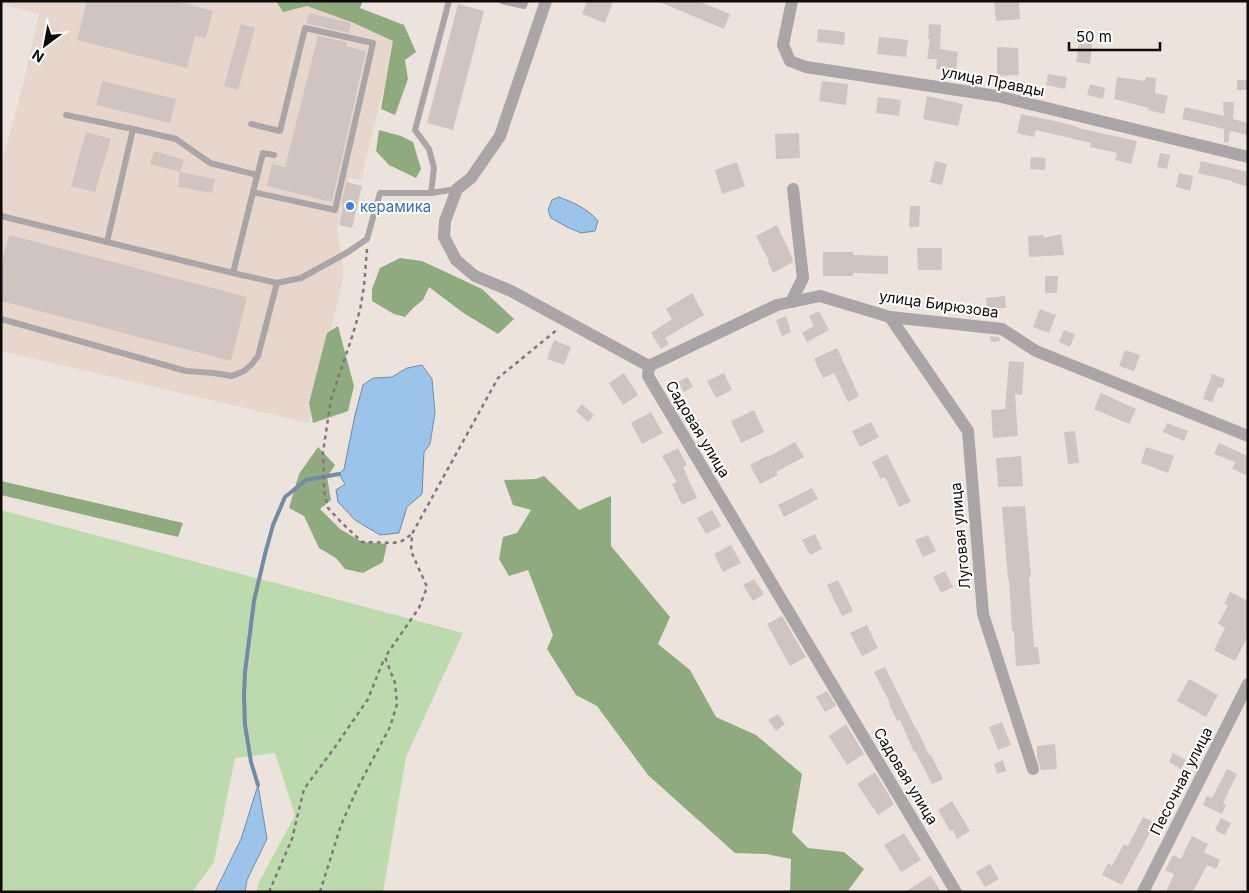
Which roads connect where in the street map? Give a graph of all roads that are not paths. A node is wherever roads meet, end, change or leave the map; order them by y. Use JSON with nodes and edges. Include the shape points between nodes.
{"nodes":[{"id":1,"x":449,"y":1,"type":"edge"},
{"id":2,"x":502,"y":1,"type":"edge"},
{"id":3,"x":526,"y":1,"type":"edge"},
{"id":4,"x":546,"y":1,"type":"edge"},
{"id":5,"x":792,"y":1,"type":"edge"},
{"id":6,"x":66,"y":115,"type":"dead end"},
{"id":7,"x":251,"y":124,"type":"dead end"},
{"id":8,"x":133,"y":128,"type":"junction"},
{"id":9,"x":274,"y":155,"type":"dead end"},
{"id":10,"x":1248,"y":157,"type":"edge"},
{"id":11,"x":257,"y":175,"type":"junction"},
{"id":12,"x":457,"y":189,"type":"junction"},
{"id":13,"x":793,"y":189,"type":"dead end"},
{"id":14,"x":253,"y":192,"type":"junction"},
{"id":15,"x":431,"y":193,"type":"junction"},
{"id":16,"x":1,"y":216,"type":"edge"},
{"id":17,"x":107,"y":242,"type":"junction"},
{"id":18,"x":233,"y":273,"type":"junction"},
{"id":19,"x":277,"y":283,"type":"junction"},
{"id":20,"x":791,"y":302,"type":"junction"},
{"id":21,"x":890,"y":317,"type":"junction"},
{"id":22,"x":1,"y":319,"type":"edge"},
{"id":23,"x":649,"y":366,"type":"junction"},
{"id":24,"x":1248,"y":436,"type":"edge"},
{"id":25,"x":1248,"y":684,"type":"edge"},
{"id":26,"x":1033,"y":769,"type":"dead end"},
{"id":27,"x":956,"y":892,"type":"edge"},
{"id":28,"x":1143,"y":892,"type":"edge"}],
"edges":[{"from":1,"to":15,"type":"lane","via":[[415,130],[429,149],[434,168]]},
{"from":2,"to":3,"type":"lane","via":[[524,6]]},
{"from":4,"to":12,"type":"street","via":[[500,136],[471,178]]},
{"from":5,"to":10,"type":"street","name":"улица Правды","via":[[783,45],[790,61],[806,67],[997,96]]},
{"from":6,"to":8,"type":"lane"},
{"from":7,"to":14,"type":"lane","via":[[280,131],[305,28],[373,43],[335,210]]},
{"from":8,"to":11,"type":"lane","via":[[176,139],[210,163]]},
{"from":8,"to":17,"type":"lane"},
{"from":9,"to":11,"type":"lane","via":[[263,153]]},
{"from":11,"to":14,"type":"lane"},
{"from":12,"to":15,"type":"lane"},
{"from":12,"to":23,"type":"street","via":[[445,221],[444,237],[456,260],[475,276],[511,291]]},
{"from":13,"to":20,"type":"street","via":[[803,278]]},
{"from":14,"to":18,"type":"lane"},
{"from":15,"to":19,"type":"lane","via":[[380,193],[367,239],[301,278]]},
{"from":16,"to":17,"type":"lane"},
{"from":17,"to":18,"type":"lane"},
{"from":18,"to":19,"type":"lane"},
{"from":19,"to":22,"type":"lane","via":[[258,356],[244,371],[232,376],[186,371]]},
{"from":20,"to":21,"type":"street","name":"улица Бирюзова","via":[[820,296]]},
{"from":20,"to":23,"type":"street","name":"улица Бирюзова","via":[[777,305]]},
{"from":21,"to":24,"type":"street","name":"улица Бирюзова","via":[[1002,329],[1036,351]]},
{"from":21,"to":26,"type":"street","name":"Луговая улица","via":[[968,431],[983,614]]},
{"from":23,"to":27,"type":"street","name":"Садовая улица","via":[[648,376]]},
{"from":25,"to":28,"type":"street","name":"Песочная улица"}]}
